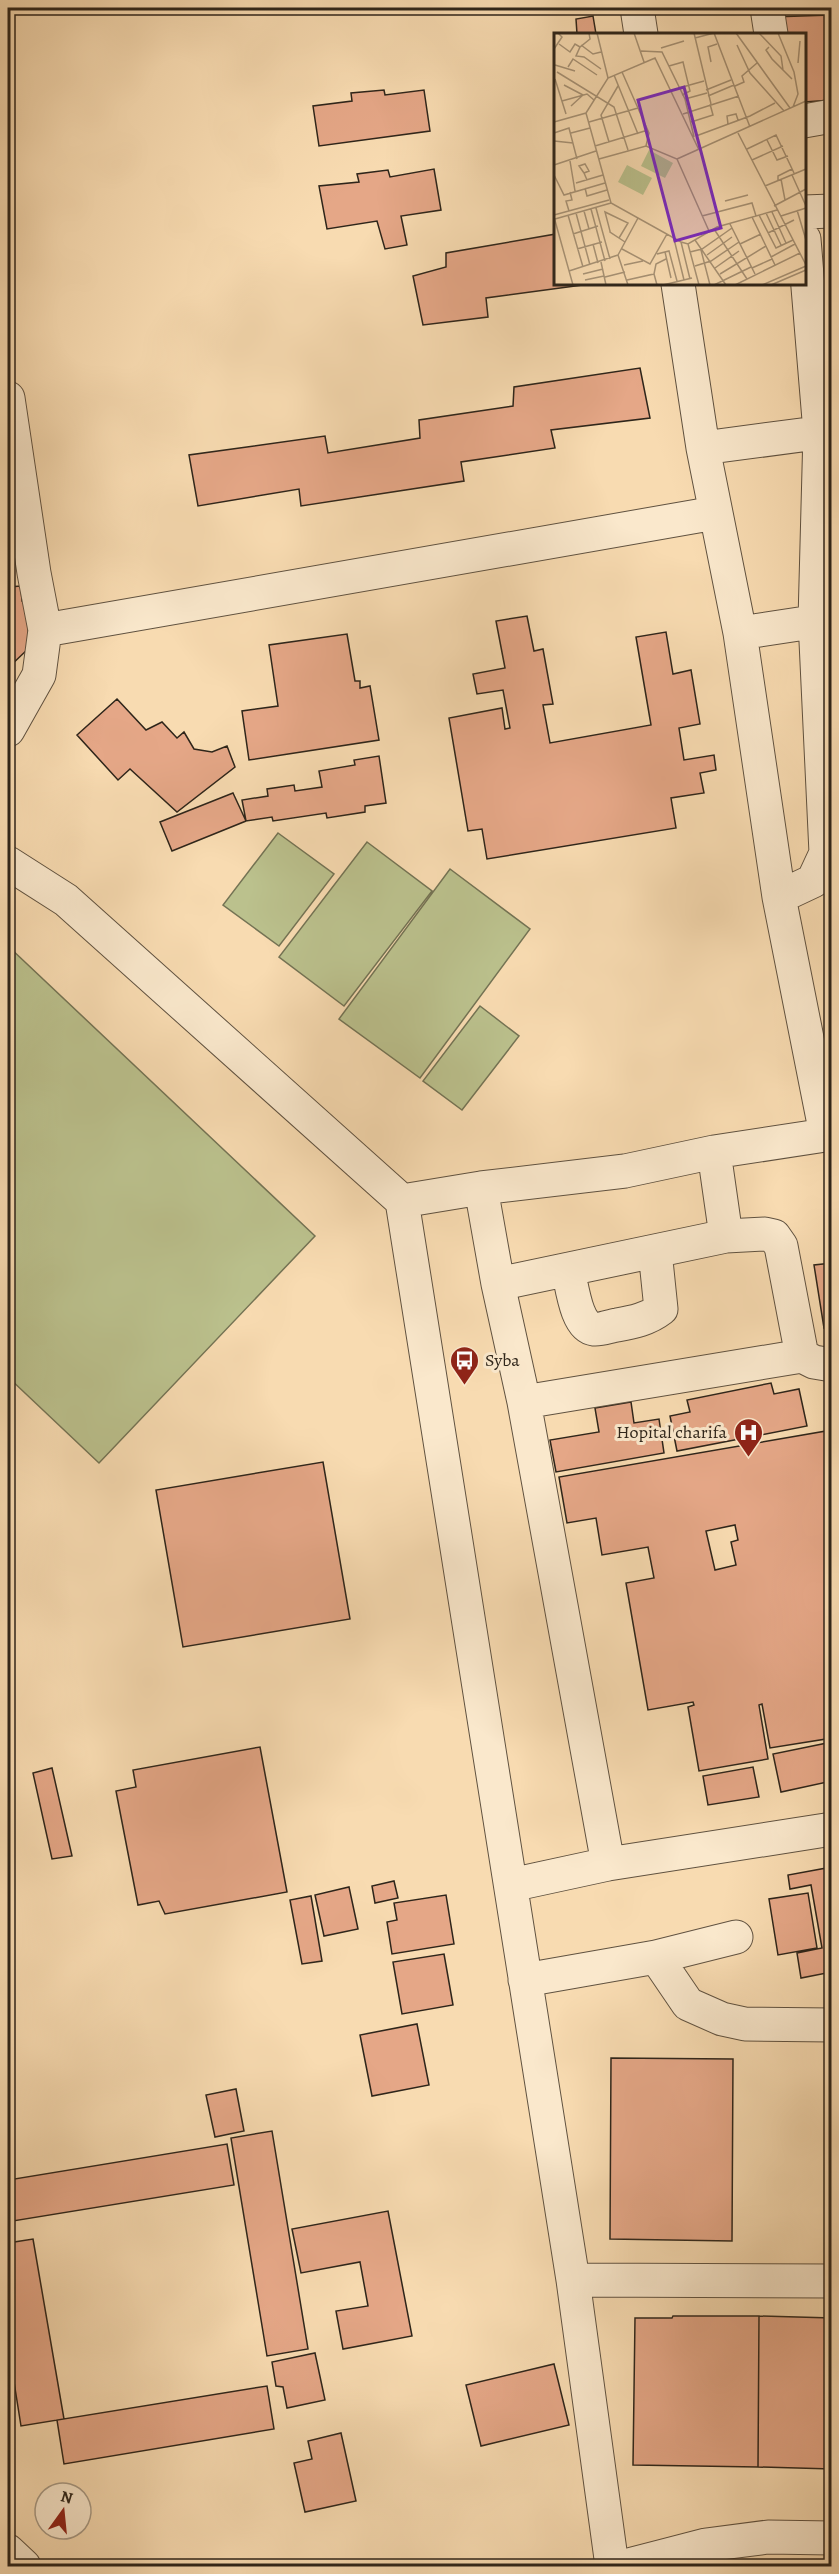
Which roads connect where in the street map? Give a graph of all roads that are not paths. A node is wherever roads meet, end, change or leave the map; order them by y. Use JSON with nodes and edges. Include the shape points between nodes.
{"nodes":[{"id":1,"x":637,"y":8,"type":"edge"},
{"id":2,"x":767,"y":8,"type":"edge"},
{"id":3,"x":641,"y":33,"type":"edge"},
{"id":4,"x":771,"y":33,"type":"edge"},
{"id":5,"x":831,"y":117,"type":"edge"},
{"id":6,"x":806,"y":121,"type":"edge"},
{"id":7,"x":831,"y":211,"type":"edge"},
{"id":8,"x":806,"y":212,"type":"edge"},
{"id":9,"x":806,"y":256,"type":"edge"},
{"id":10,"x":678,"y":285,"type":"edge"},
{"id":11,"x":8,"y":398,"type":"edge"},
{"id":12,"x":826,"y":431,"type":"edge"},
{"id":13,"x":703,"y":447,"type":"junction"},
{"id":14,"x":714,"y":513,"type":"junction"},
{"id":15,"x":21,"y":574,"type":"edge"},
{"id":16,"x":823,"y":620,"type":"edge"},
{"id":17,"x":45,"y":630,"type":"junction"},
{"id":18,"x":740,"y":633,"type":"junction"},
{"id":19,"x":8,"y":730,"type":"edge"},
{"id":20,"x":8,"y":863,"type":"edge"},
{"id":21,"x":822,"y":880,"type":"edge"},
{"id":22,"x":780,"y":897,"type":"junction"},
{"id":23,"x":829,"y":1134,"type":"edge"},
{"id":24,"x":714,"y":1152,"type":"junction"},
{"id":25,"x":481,"y":1188,"type":"junction"},
{"id":26,"x":402,"y":1201,"type":"junction"},
{"id":27,"x":726,"y":1236,"type":"junction"},
{"id":28,"x":655,"y":1251,"type":"junction"},
{"id":29,"x":568,"y":1270,"type":"junction"},
{"id":30,"x":498,"y":1284,"type":"junction"},
{"id":31,"x":817,"y":1360,"type":"edge"},
{"id":32,"x":524,"y":1402,"type":"junction"},
{"id":33,"x":831,"y":1829,"type":"edge"},
{"id":34,"x":608,"y":1864,"type":"junction"},
{"id":35,"x":511,"y":1886,"type":"junction"},
{"id":36,"x":736,"y":1937,"type":"dead end"},
{"id":37,"x":656,"y":1957,"type":"junction"},
{"id":38,"x":525,"y":1980,"type":"junction"},
{"id":39,"x":831,"y":2025,"type":"edge"},
{"id":40,"x":573,"y":2280,"type":"junction"},
{"id":41,"x":831,"y":2281,"type":"edge"},
{"id":42,"x":831,"y":2538,"type":"edge"},
{"id":43,"x":8,"y":2551,"type":"edge"},
{"id":44,"x":710,"y":2556,"type":"edge"},
{"id":45,"x":24,"y":2566,"type":"edge"},
{"id":46,"x":612,"y":2566,"type":"edge"},
{"id":47,"x":625,"y":2566,"type":"edge"}],
"edges":[{"from":1,"to":3,"type":"street"},
{"from":2,"to":4,"type":"street"},
{"from":5,"to":6,"type":"street"},
{"from":7,"to":8,"type":"street"},
{"from":9,"to":12,"type":"street"},
{"from":10,"to":13,"type":"street"},
{"from":11,"to":15,"type":"street"},
{"from":12,"to":13,"type":"street"},
{"from":12,"to":16,"type":"street"},
{"from":13,"to":14,"type":"street"},
{"from":14,"to":17,"type":"street"},
{"from":14,"to":18,"type":"street"},
{"from":15,"to":17,"type":"street"},
{"from":16,"to":18,"type":"street"},
{"from":16,"to":21,"type":"street","via":[[826,853]]},
{"from":17,"to":19,"type":"street","via":[[39,675]]},
{"from":18,"to":22,"type":"street"},
{"from":20,"to":26,"type":"street","via":[[66,900]]},
{"from":21,"to":22,"type":"street"},
{"from":22,"to":23,"type":"street"},
{"from":23,"to":24,"type":"street"},
{"from":24,"to":25,"type":"street","via":[[625,1171]]},
{"from":24,"to":27,"type":"street"},
{"from":25,"to":26,"type":"street"},
{"from":25,"to":30,"type":"street"},
{"from":26,"to":35,"type":"street"},
{"from":27,"to":28,"type":"street"},
{"from":27,"to":31,"type":"street","via":[[774,1236],[781,1246]]},
{"from":28,"to":29,"type":"street"},
{"from":28,"to":29,"type":"street","via":[[662,1309],[651,1317],[626,1323],[593,1329],[584,1324]]},
{"from":29,"to":30,"type":"street"},
{"from":30,"to":32,"type":"street"},
{"from":31,"to":32,"type":"street"},
{"from":32,"to":34,"type":"street"},
{"from":33,"to":34,"type":"street"},
{"from":34,"to":35,"type":"street"},
{"from":35,"to":38,"type":"street"},
{"from":36,"to":37,"type":"street"},
{"from":37,"to":38,"type":"street"},
{"from":37,"to":39,"type":"street","via":[[688,2004],[722,2019],[744,2024]]},
{"from":38,"to":40,"type":"street"},
{"from":40,"to":41,"type":"street"},
{"from":40,"to":46,"type":"street"},
{"from":42,"to":44,"type":"street","via":[[768,2537]]},
{"from":43,"to":45,"type":"street"},
{"from":44,"to":47,"type":"street"}]}
